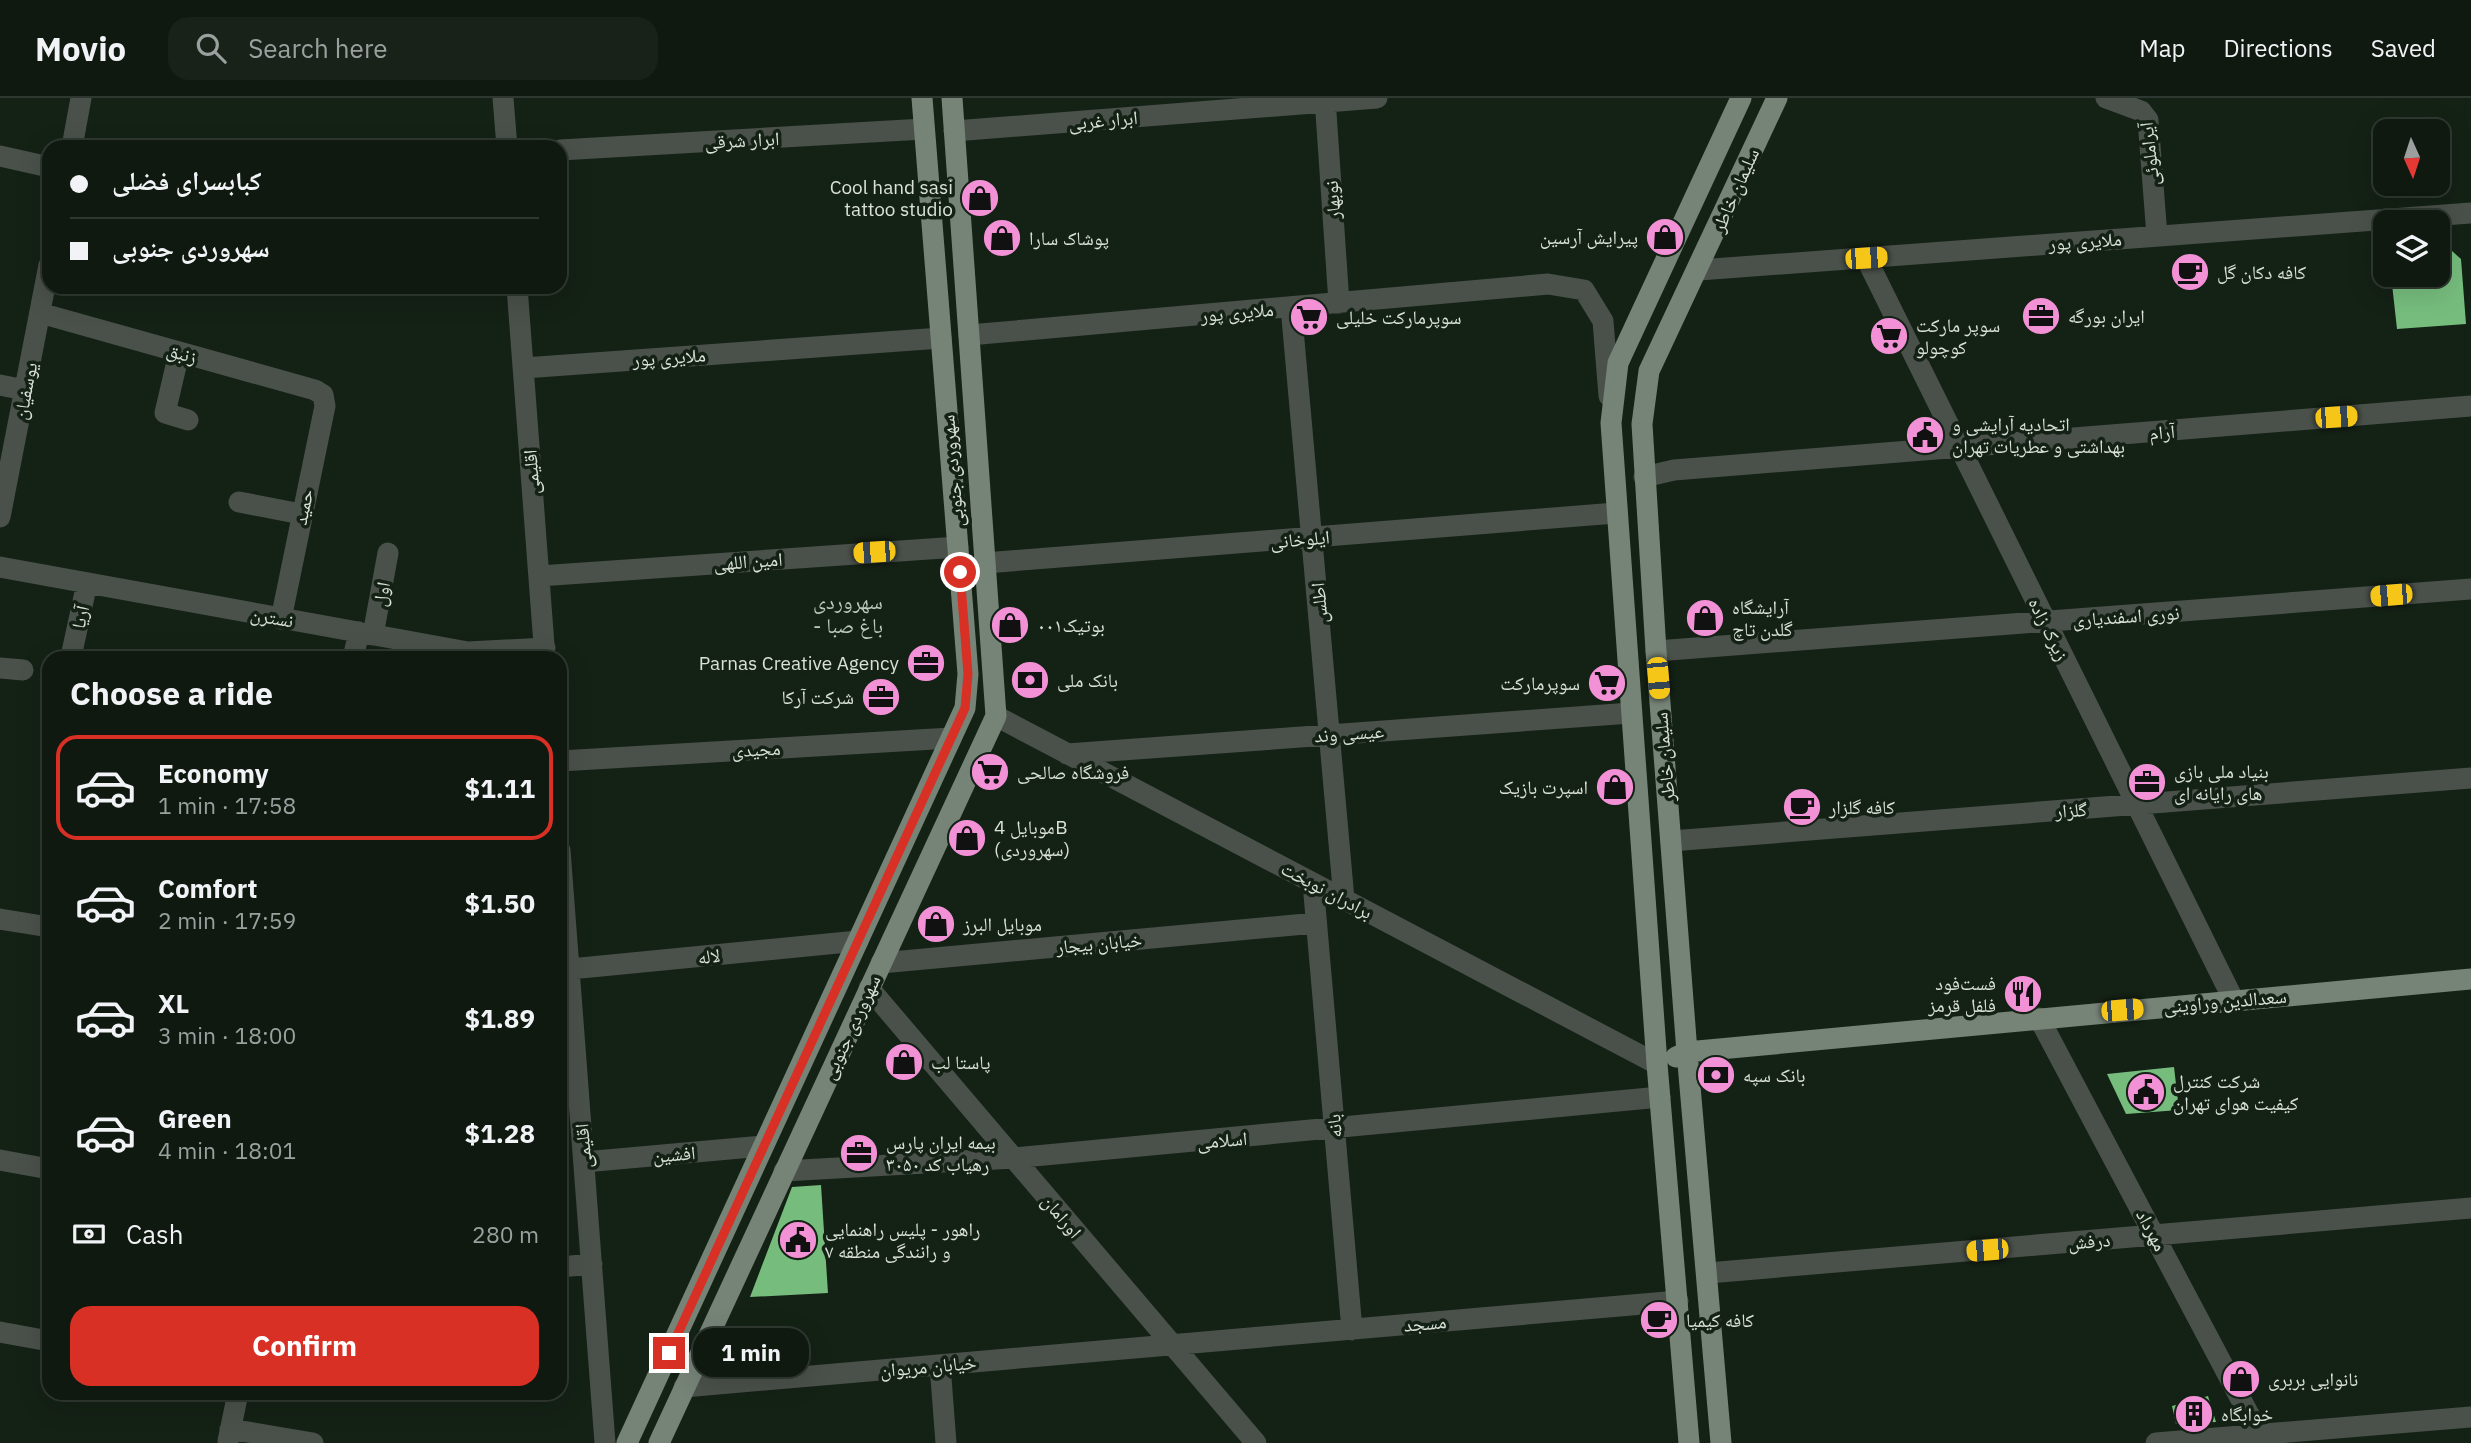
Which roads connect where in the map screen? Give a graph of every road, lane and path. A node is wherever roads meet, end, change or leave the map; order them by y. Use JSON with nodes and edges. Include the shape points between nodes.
{"nodes":[{"id":1,"x":81,"y":98,"type":"edge"},
{"id":2,"x":503,"y":98,"type":"edge"},
{"id":3,"x":922,"y":98,"type":"edge"},
{"id":4,"x":952,"y":98,"type":"edge"},
{"id":5,"x":1377,"y":98,"type":"edge"},
{"id":6,"x":1741,"y":98,"type":"edge"},
{"id":7,"x":1777,"y":98,"type":"edge"},
{"id":8,"x":2106,"y":98,"type":"edge"},
{"id":9,"x":1325,"y":100,"type":"edge"},
{"id":10,"x":924,"y":129,"type":"junction"},
{"id":11,"x":954,"y":131,"type":"junction"},
{"id":12,"x":73,"y":140,"type":"edge"},
{"id":13,"x":506,"y":140,"type":"edge"},
{"id":14,"x":567,"y":150,"type":"edge"},
{"id":15,"x":0,"y":156,"type":"edge"},
{"id":16,"x":42,"y":165,"type":"edge"},
{"id":17,"x":2471,"y":213,"type":"edge"},
{"id":18,"x":2157,"y":236,"type":"junction"},
{"id":19,"x":1866,"y":258,"type":"junction"},
{"id":20,"x":1699,"y":270,"type":"junction"},
{"id":21,"x":44,"y":294,"type":"edge"},
{"id":22,"x":518,"y":294,"type":"edge"},
{"id":23,"x":1339,"y":303,"type":"junction"},
{"id":24,"x":1291,"y":307,"type":"junction"},
{"id":25,"x":40,"y":313,"type":"junction"},
{"id":26,"x":969,"y":335,"type":"junction"},
{"id":27,"x":941,"y":338,"type":"junction"},
{"id":28,"x":179,"y":353,"type":"junction"},
{"id":29,"x":523,"y":368,"type":"junction"},
{"id":30,"x":0,"y":385,"type":"edge"},
{"id":31,"x":25,"y":390,"type":"junction"},
{"id":32,"x":323,"y":396,"type":"joint"},
{"id":33,"x":2471,"y":406,"type":"edge"},
{"id":34,"x":188,"y":420,"type":"dead end"},
{"id":35,"x":1611,"y":423,"type":"junction"},
{"id":36,"x":1959,"y":448,"type":"junction"},
{"id":37,"x":1644,"y":477,"type":"junction"},
{"id":38,"x":239,"y":502,"type":"dead end"},
{"id":39,"x":1616,"y":513,"type":"junction"},
{"id":40,"x":301,"y":514,"type":"junction"},
{"id":41,"x":0,"y":517,"type":"edge"},
{"id":42,"x":1312,"y":538,"type":"junction"},
{"id":43,"x":958,"y":547,"type":"junction"},
{"id":44,"x":388,"y":553,"type":"dead end"},
{"id":45,"x":985,"y":563,"type":"junction"},
{"id":46,"x":0,"y":567,"type":"edge"},
{"id":47,"x":539,"y":576,"type":"junction"},
{"id":48,"x":88,"y":583,"type":"junction"},
{"id":49,"x":2471,"y":589,"type":"edge"},
{"id":50,"x":281,"y":619,"type":"junction"},
{"id":51,"x":2045,"y":622,"type":"junction"},
{"id":52,"x":366,"y":633,"type":"junction"},
{"id":53,"x":1656,"y":650,"type":"junction"},
{"id":54,"x":72,"y":651,"type":"edge"},
{"id":55,"x":357,"y":651,"type":"edge"},
{"id":56,"x":449,"y":651,"type":"edge"},
{"id":57,"x":545,"y":651,"type":"edge"},
{"id":58,"x":0,"y":668,"type":"edge"},
{"id":59,"x":23,"y":670,"type":"dead end"},
{"id":60,"x":1631,"y":713,"type":"junction"},
{"id":61,"x":996,"y":716,"type":"junction"},
{"id":62,"x":1331,"y":734,"type":"junction"},
{"id":63,"x":951,"y":738,"type":"junction"},
{"id":64,"x":1068,"y":754,"type":"junction"},
{"id":65,"x":567,"y":761,"type":"edge"},
{"id":66,"x":2471,"y":778,"type":"edge"},
{"id":67,"x":2136,"y":805,"type":"junction"},
{"id":68,"x":1671,"y":841,"type":"junction"},
{"id":69,"x":1313,"y":883,"type":"junction"},
{"id":70,"x":1343,"y":899,"type":"junction"},
{"id":71,"x":0,"y":919,"type":"edge"},
{"id":72,"x":1317,"y":923,"type":"junction"},
{"id":73,"x":42,"y":926,"type":"edge"},
{"id":74,"x":858,"y":941,"type":"junction"},
{"id":75,"x":881,"y":963,"type":"junction"},
{"id":76,"x":567,"y":970,"type":"edge"},
{"id":77,"x":2471,"y":979,"type":"edge"},
{"id":78,"x":869,"y":988,"type":"junction"},
{"id":79,"x":2233,"y":999,"type":"junction"},
{"id":80,"x":2039,"y":1018,"type":"junction"},
{"id":81,"x":567,"y":1034,"type":"edge"},
{"id":82,"x":1687,"y":1052,"type":"junction"},
{"id":83,"x":1657,"y":1064,"type":"junction"},
{"id":84,"x":568,"y":1066,"type":"edge"},
{"id":85,"x":1660,"y":1097,"type":"junction"},
{"id":86,"x":1335,"y":1130,"type":"junction"},
{"id":87,"x":763,"y":1146,"type":"junction"},
{"id":88,"x":1014,"y":1158,"type":"junction"},
{"id":89,"x":0,"y":1160,"type":"edge"},
{"id":90,"x":584,"y":1162,"type":"junction"},
{"id":91,"x":42,"y":1168,"type":"edge"},
{"id":92,"x":784,"y":1171,"type":"junction"},
{"id":93,"x":2471,"y":1208,"type":"edge"},
{"id":94,"x":2154,"y":1235,"type":"junction"},
{"id":95,"x":592,"y":1264,"type":"junction"},
{"id":96,"x":567,"y":1266,"type":"edge"},
{"id":97,"x":1708,"y":1273,"type":"junction"},
{"id":98,"x":1678,"y":1301,"type":"junction"},
{"id":99,"x":1352,"y":1329,"type":"junction"},
{"id":100,"x":0,"y":1332,"type":"edge"},
{"id":101,"x":42,"y":1340,"type":"edge"},
{"id":102,"x":1172,"y":1345,"type":"junction"},
{"id":103,"x":940,"y":1365,"type":"junction"},
{"id":104,"x":658,"y":1376,"type":"junction"},
{"id":105,"x":684,"y":1387,"type":"junction"},
{"id":106,"x":237,"y":1400,"type":"edge"},
{"id":107,"x":2471,"y":1417,"type":"edge"},
{"id":108,"x":229,"y":1436,"type":"edge"},
{"id":109,"x":2262,"y":1439,"type":"edge"},
{"id":110,"x":313,"y":1443,"type":"edge"},
{"id":111,"x":605,"y":1443,"type":"edge"},
{"id":112,"x":627,"y":1443,"type":"edge"},
{"id":113,"x":659,"y":1443,"type":"edge"},
{"id":114,"x":946,"y":1443,"type":"edge"},
{"id":115,"x":1256,"y":1443,"type":"edge"},
{"id":116,"x":1689,"y":1443,"type":"edge"},
{"id":117,"x":1721,"y":1443,"type":"edge"},
{"id":118,"x":2156,"y":1443,"type":"edge"}],
"edges":[{"from":1,"to":12,"type":"street"},
{"from":2,"to":13,"type":"street"},
{"from":3,"to":10,"type":"main road","name":"سهروردی جنوبی"},
{"from":4,"to":11,"type":"main road","name":"سهروردی جنوبی"},
{"from":5,"to":9,"type":"street","name":"ابرار غربی"},
{"from":6,"to":35,"type":"main road","name":"سلیمان خاطر","via":[[1618,363]]},
{"from":7,"to":20,"type":"main road","name":"سلیمان خاطر"},
{"from":8,"to":18,"type":"street","name":"آیراملوئی","via":[[2141,111],[2148,120]]},
{"from":9,"to":11,"type":"street","name":"ابرار غربی"},
{"from":9,"to":23,"type":"street","name":"نوبهار"},
{"from":10,"to":14,"type":"street","name":"ابرار شرقی"},
{"from":10,"to":27,"type":"main road","name":"سهروردی جنوبی"},
{"from":11,"to":26,"type":"main road","name":"سهروردی جنوبی"},
{"from":15,"to":16,"type":"street"},
{"from":17,"to":18,"type":"street","name":"ملایری پور"},
{"from":18,"to":19,"type":"street","name":"ملایری پور"},
{"from":19,"to":20,"type":"street","name":"ملایری پور"},
{"from":19,"to":36,"type":"street","name":"زیرک زاده"},
{"from":20,"to":37,"type":"main road","name":"سلیمان خاطر","via":[[1649,371]]},
{"from":21,"to":25,"type":"street","name":"یوسفیان"},
{"from":22,"to":29,"type":"street","name":"اقلیمی"},
{"from":23,"to":24,"type":"street","name":"ملایری پور"},
{"from":23,"to":35,"type":"street","name":"ملایری پور","via":[[1548,284],[1584,290],[1603,321]]},
{"from":24,"to":26,"type":"street","name":"ملایری پور"},
{"from":24,"to":42,"type":"street","name":"اطلس"},
{"from":25,"to":28,"type":"street","name":"زنبق"},
{"from":25,"to":31,"type":"street","name":"یوسفیان"},
{"from":26,"to":27,"type":"main road"},
{"from":26,"to":45,"type":"main road","name":"سهروردی جنوبی"},
{"from":27,"to":29,"type":"street","name":"ملایری پور"},
{"from":27,"to":43,"type":"main road","name":"سهروردی جنوبی"},
{"from":28,"to":32,"type":"street","name":"زنبق"},
{"from":28,"to":34,"type":"street","via":[[165,413]]},
{"from":29,"to":47,"type":"street","name":"اقلیمی"},
{"from":30,"to":31,"type":"street"},
{"from":31,"to":41,"type":"street","name":"یوسفیان"},
{"from":32,"to":40,"type":"street","name":"حمید","via":[[325,406]]},
{"from":33,"to":36,"type":"street","name":"آرام"},
{"from":35,"to":39,"type":"main road","name":"سلیمان خاطر"},
{"from":36,"to":37,"type":"street","name":"آرام","via":[[1674,470]]},
{"from":36,"to":51,"type":"street","name":"زیرک زاده"},
{"from":37,"to":53,"type":"main road","name":"سلیمان خاطر"},
{"from":38,"to":40,"type":"street"},
{"from":39,"to":42,"type":"street","name":"ایلوخانی"},
{"from":39,"to":60,"type":"main road","name":"سلیمان خاطر"},
{"from":40,"to":50,"type":"street","name":"حمید"},
{"from":42,"to":45,"type":"street","name":"ایلوخانی"},
{"from":42,"to":62,"type":"street","name":"اطلس"},
{"from":43,"to":47,"type":"street","name":"امین اللهی"},
{"from":43,"to":63,"type":"main road","name":"سهروردی جنوبی","via":[[968,674],[965,708]]},
{"from":44,"to":52,"type":"street","name":"اول"},
{"from":45,"to":61,"type":"main road","name":"سهروردی جنوبی"},
{"from":46,"to":48,"type":"street","name":"نسترن"},
{"from":47,"to":57,"type":"street","name":"اقلیمی"},
{"from":48,"to":50,"type":"street","name":"نسترن"},
{"from":48,"to":54,"type":"street","name":"آریا"},
{"from":49,"to":51,"type":"street","name":"نوری اسفندیاری"},
{"from":50,"to":52,"type":"street","name":"نسترن"},
{"from":51,"to":53,"type":"street","name":"نوری اسفندیاری"},
{"from":51,"to":67,"type":"street","name":"زیرک زاده"},
{"from":52,"to":55,"type":"street","name":"اول"},
{"from":52,"to":56,"type":"street","name":"نسترن"},
{"from":53,"to":68,"type":"main road","name":"سلیمان خاطر"},
{"from":58,"to":59,"type":"street"},
{"from":60,"to":62,"type":"street","name":"عیسی وند"},
{"from":60,"to":83,"type":"main road","name":"سلیمان خاطر"},
{"from":61,"to":64,"type":"street","name":"برادران نوبخت"},
{"from":61,"to":75,"type":"main road","name":"سهروردی جنوبی"},
{"from":62,"to":64,"type":"street","name":"عیسی وند"},
{"from":62,"to":70,"type":"street","name":"اطلس"},
{"from":63,"to":65,"type":"street","name":"مجیدی"},
{"from":63,"to":74,"type":"main road","name":"سهروردی جنوبی"},
{"from":64,"to":69,"type":"street","name":"برادران نوبخت"},
{"from":66,"to":67,"type":"street","name":"گلزار"},
{"from":67,"to":68,"type":"street","name":"گلزار"},
{"from":67,"to":79,"type":"street","name":"زیرک زاده"},
{"from":68,"to":82,"type":"main road","name":"سلیمان خاطر"},
{"from":69,"to":70,"type":"street","name":"برادران نوبخت"},
{"from":69,"to":72,"type":"street","name":"بانه"},
{"from":70,"to":83,"type":"street","name":"برادران نوبخت"},
{"from":71,"to":73,"type":"street"},
{"from":72,"to":75,"type":"street","name":"خیابان بیجار"},
{"from":72,"to":86,"type":"street","name":"بانه"},
{"from":74,"to":76,"type":"street","name":"لاله"},
{"from":74,"to":87,"type":"main road","name":"سهروردی جنوبی"},
{"from":75,"to":78,"type":"main road","name":"سهروردی جنوبی"},
{"from":77,"to":79,"type":"main road","name":"سعدالدین وراوینی"},
{"from":78,"to":88,"type":"street","name":"اورامان"},
{"from":78,"to":92,"type":"main road","name":"سهروردی جنوبی"},
{"from":79,"to":80,"type":"main road","name":"سعدالدین وراوینی"},
{"from":80,"to":82,"type":"main road","name":"سعدالدین وراوینی"},
{"from":80,"to":94,"type":"street","name":"مهرداد"},
{"from":81,"to":84,"type":"street","name":"اقلیمی"},
{"from":82,"to":83,"type":"main road","name":"سعدالدین وراوینی"},
{"from":82,"to":97,"type":"main road","name":"سلیمان خاطر"},
{"from":83,"to":85,"type":"main road","name":"سلیمان خاطر"},
{"from":84,"to":90,"type":"street","name":"اقلیمی"},
{"from":85,"to":86,"type":"street","name":"اسلامی"},
{"from":85,"to":98,"type":"main road","name":"سلیمان خاطر"},
{"from":86,"to":88,"type":"street","name":"اسلامی"},
{"from":86,"to":99,"type":"street","name":"بانه"},
{"from":87,"to":90,"type":"street","name":"افشین"},
{"from":87,"to":104,"type":"main road","name":"سهروردی جنوبی"},
{"from":88,"to":92,"type":"street","name":"اسلامی"},
{"from":88,"to":102,"type":"street","name":"اورامان"},
{"from":89,"to":91,"type":"street"},
{"from":90,"to":95,"type":"street","name":"اقلیمی"},
{"from":92,"to":105,"type":"main road","name":"سهروردی جنوبی"},
{"from":93,"to":94,"type":"street","name":"درفش"},
{"from":94,"to":97,"type":"street","name":"درفش"},
{"from":94,"to":109,"type":"street","name":"مهرداد"},
{"from":95,"to":96,"type":"street"},
{"from":95,"to":111,"type":"street","name":"اقلیمی"},
{"from":97,"to":117,"type":"main road","name":"سلیمان خاطر"},
{"from":98,"to":99,"type":"street","name":"مسجد"},
{"from":98,"to":116,"type":"main road","name":"سلیمان خاطر"},
{"from":99,"to":102,"type":"street","name":"مسجد"},
{"from":100,"to":101,"type":"street"},
{"from":102,"to":103,"type":"street","name":"خیابان مریوان"},
{"from":102,"to":115,"type":"street","name":"اورامان"},
{"from":103,"to":105,"type":"street","name":"خیابان مریوان"},
{"from":103,"to":114,"type":"street"},
{"from":104,"to":105,"type":"main road"},
{"from":104,"to":112,"type":"main road","name":"سهروردی جنوبی"},
{"from":105,"to":113,"type":"main road","name":"سهروردی جنوبی"},
{"from":106,"to":108,"type":"street"},
{"from":107,"to":109,"type":"street"},
{"from":108,"to":110,"type":"street"},
{"from":109,"to":118,"type":"street"}]}
